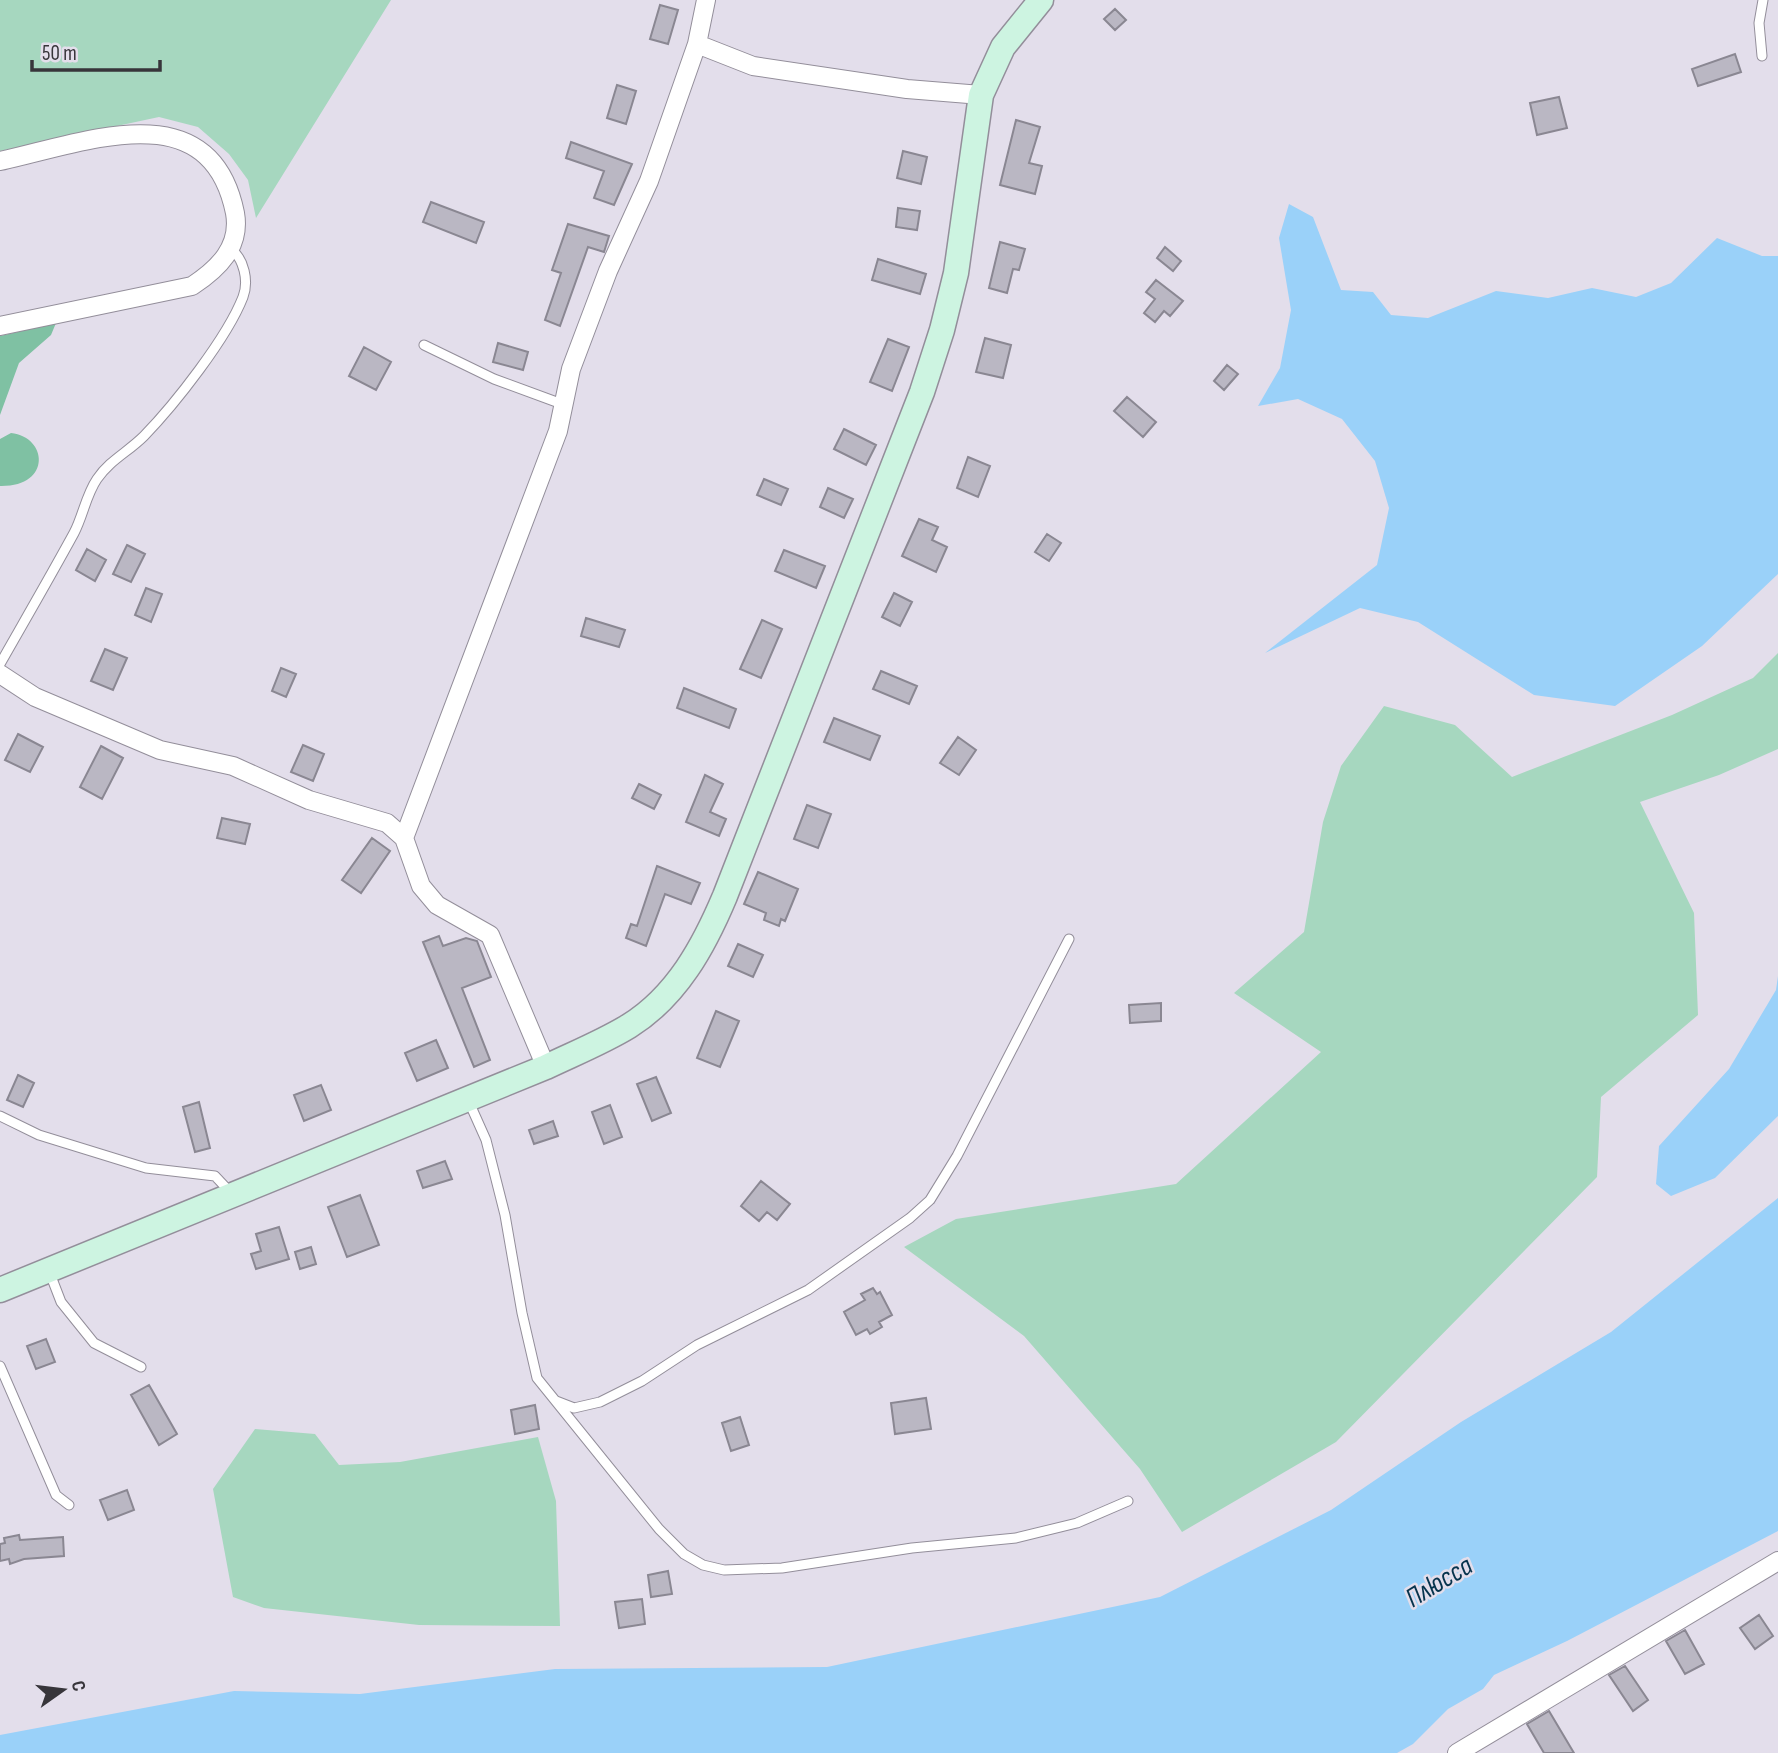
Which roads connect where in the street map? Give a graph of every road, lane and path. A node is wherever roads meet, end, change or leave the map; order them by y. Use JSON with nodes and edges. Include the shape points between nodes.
{"nodes":[{"id":1,"x":706,"y":0,"type":"edge"},
{"id":2,"x":1041,"y":0,"type":"edge"},
{"id":3,"x":1763,"y":0,"type":"edge"},
{"id":4,"x":697,"y":44,"type":"junction"},
{"id":5,"x":1762,"y":56,"type":"dead end"},
{"id":6,"x":981,"y":94,"type":"junction"},
{"id":7,"x":0,"y":161,"type":"edge"},
{"id":8,"x":231,"y":249,"type":"junction"},
{"id":9,"x":0,"y":326,"type":"edge"},
{"id":10,"x":425,"y":345,"type":"dead end"},
{"id":11,"x":562,"y":404,"type":"junction"},
{"id":12,"x":0,"y":664,"type":"edge"},
{"id":13,"x":0,"y":674,"type":"edge"},
{"id":14,"x":404,"y":838,"type":"junction"},
{"id":15,"x":1069,"y":939,"type":"dead end"},
{"id":16,"x":546,"y":1067,"type":"junction"},
{"id":17,"x":468,"y":1100,"type":"junction"},
{"id":18,"x":0,"y":1116,"type":"edge"},
{"id":19,"x":234,"y":1195,"type":"junction"},
{"id":20,"x":48,"y":1269,"type":"junction"},
{"id":21,"x":0,"y":1290,"type":"edge"},
{"id":22,"x":0,"y":1366,"type":"edge"},
{"id":23,"x":141,"y":1367,"type":"dead end"},
{"id":24,"x":555,"y":1400,"type":"junction"},
{"id":25,"x":1128,"y":1501,"type":"dead end"},
{"id":26,"x":69,"y":1505,"type":"dead end"},
{"id":27,"x":1778,"y":1561,"type":"edge"},
{"id":28,"x":1457,"y":1753,"type":"edge"}],
"edges":[{"from":1,"to":4,"type":"street"},
{"from":2,"to":6,"type":"street","via":[[1003,47]]},
{"from":3,"to":5,"type":"lane","via":[[1759,23]]},
{"from":4,"to":6,"type":"street","via":[[753,66],[907,89]]},
{"from":4,"to":11,"type":"street","via":[[649,181],[570,369]]},
{"from":6,"to":16,"type":"street","via":[[956,273],[922,392],[706,940],[680,979],[630,1026]]},
{"from":7,"to":8,"type":"street","via":[[157,132],[191,143],[217,165],[229,187],[236,217]]},
{"from":8,"to":9,"type":"street","via":[[216,270],[192,286]]},
{"from":8,"to":12,"type":"lane","via":[[240,255],[245,272],[244,295],[231,319],[183,393],[96,481],[75,530]]},
{"from":10,"to":11,"type":"lane","via":[[494,379]]},
{"from":11,"to":14,"type":"street","via":[[558,431]]},
{"from":13,"to":14,"type":"street","via":[[35,697],[160,750],[233,766],[309,800],[387,823]]},
{"from":14,"to":16,"type":"street","via":[[421,886],[437,905],[490,935]]},
{"from":15,"to":24,"type":"lane","via":[[957,1156],[930,1200],[910,1218],[808,1290],[697,1345],[642,1381],[600,1402],[575,1408]]},
{"from":16,"to":17,"type":"street"},
{"from":17,"to":19,"type":"street"},
{"from":17,"to":24,"type":"lane","via":[[486,1140],[505,1215],[537,1378]]},
{"from":18,"to":19,"type":"lane","via":[[39,1135],[146,1168],[215,1176]]},
{"from":19,"to":20,"type":"street"},
{"from":20,"to":21,"type":"street"},
{"from":20,"to":23,"type":"lane","via":[[61,1302],[94,1343]]},
{"from":22,"to":26,"type":"lane","via":[[56,1495]]},
{"from":24,"to":25,"type":"lane","via":[[659,1529],[684,1554],[724,1570],[782,1568],[1016,1538],[1077,1523]]},
{"from":27,"to":28,"type":"street"}]}
